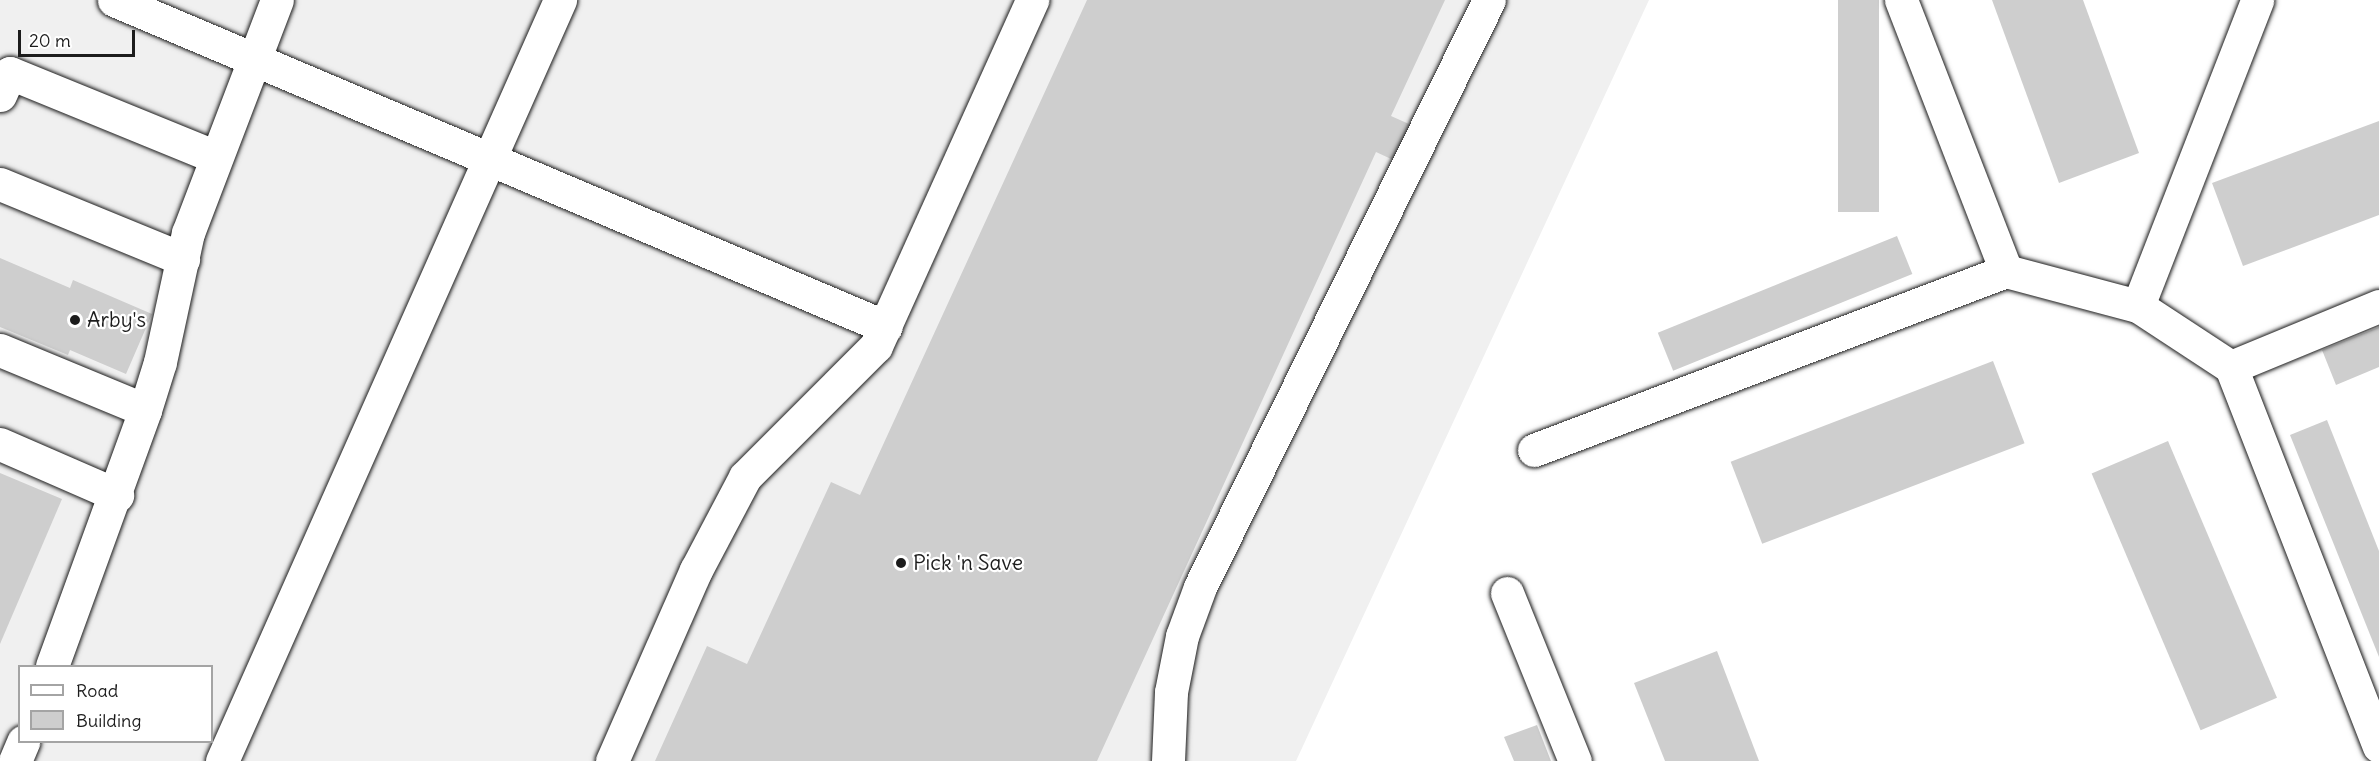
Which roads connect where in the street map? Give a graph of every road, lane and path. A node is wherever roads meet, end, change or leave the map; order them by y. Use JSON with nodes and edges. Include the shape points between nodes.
{"nodes":[{"id":1,"x":114,"y":0,"type":"edge"},
{"id":2,"x":277,"y":0,"type":"edge"},
{"id":3,"x":560,"y":0,"type":"edge"},
{"id":4,"x":1032,"y":0,"type":"edge"},
{"id":5,"x":1489,"y":0,"type":"edge"},
{"id":6,"x":1901,"y":0,"type":"edge"},
{"id":7,"x":2257,"y":0,"type":"edge"},
{"id":8,"x":252,"y":57,"type":"junction"},
{"id":9,"x":0,"y":95,"type":"edge"},
{"id":10,"x":490,"y":156,"type":"junction"},
{"id":11,"x":216,"y":157,"type":"junction"},
{"id":12,"x":0,"y":184,"type":"edge"},
{"id":13,"x":183,"y":259,"type":"junction"},
{"id":14,"x":2006,"y":271,"type":"junction"},
{"id":15,"x":2138,"y":306,"type":"junction"},
{"id":16,"x":2379,"y":306,"type":"edge"},
{"id":17,"x":886,"y":327,"type":"junction"},
{"id":18,"x":0,"y":350,"type":"edge"},
{"id":19,"x":2231,"y":367,"type":"junction"},
{"id":20,"x":145,"y":410,"type":"junction"},
{"id":21,"x":0,"y":444,"type":"edge"},
{"id":22,"x":1534,"y":450,"type":"dead end"},
{"id":23,"x":117,"y":495,"type":"junction"},
{"id":24,"x":1507,"y":593,"type":"dead end"},
{"id":25,"x":52,"y":665,"type":"edge"},
{"id":26,"x":22,"y":743,"type":"edge"},
{"id":27,"x":2379,"y":746,"type":"edge"},
{"id":28,"x":15,"y":761,"type":"edge"},
{"id":29,"x":222,"y":761,"type":"edge"},
{"id":30,"x":612,"y":761,"type":"edge"},
{"id":31,"x":1168,"y":761,"type":"edge"},
{"id":32,"x":1575,"y":761,"type":"edge"}],
"edges":[{"from":1,"to":8,"type":"lane"},
{"from":2,"to":8,"type":"lane"},
{"from":3,"to":10,"type":"lane"},
{"from":4,"to":17,"type":"lane"},
{"from":5,"to":31,"type":"lane","via":[[1200,587],[1182,636],[1172,692]]},
{"from":6,"to":14,"type":"lane"},
{"from":7,"to":15,"type":"lane"},
{"from":8,"to":10,"type":"lane"},
{"from":8,"to":11,"type":"lane"},
{"from":9,"to":11,"type":"lane","via":[[10,73]]},
{"from":10,"to":17,"type":"lane"},
{"from":10,"to":29,"type":"lane"},
{"from":11,"to":13,"type":"lane","via":[[188,233]]},
{"from":12,"to":13,"type":"lane"},
{"from":13,"to":20,"type":"lane"},
{"from":14,"to":15,"type":"lane"},
{"from":14,"to":22,"type":"lane"},
{"from":15,"to":19,"type":"lane"},
{"from":16,"to":19,"type":"lane"},
{"from":17,"to":30,"type":"lane","via":[[876,346],[745,477],[696,570]]},
{"from":18,"to":20,"type":"lane"},
{"from":19,"to":27,"type":"lane"},
{"from":20,"to":23,"type":"lane"},
{"from":21,"to":23,"type":"lane"},
{"from":23,"to":25,"type":"lane"},
{"from":24,"to":32,"type":"lane"},
{"from":26,"to":28,"type":"lane"}]}
